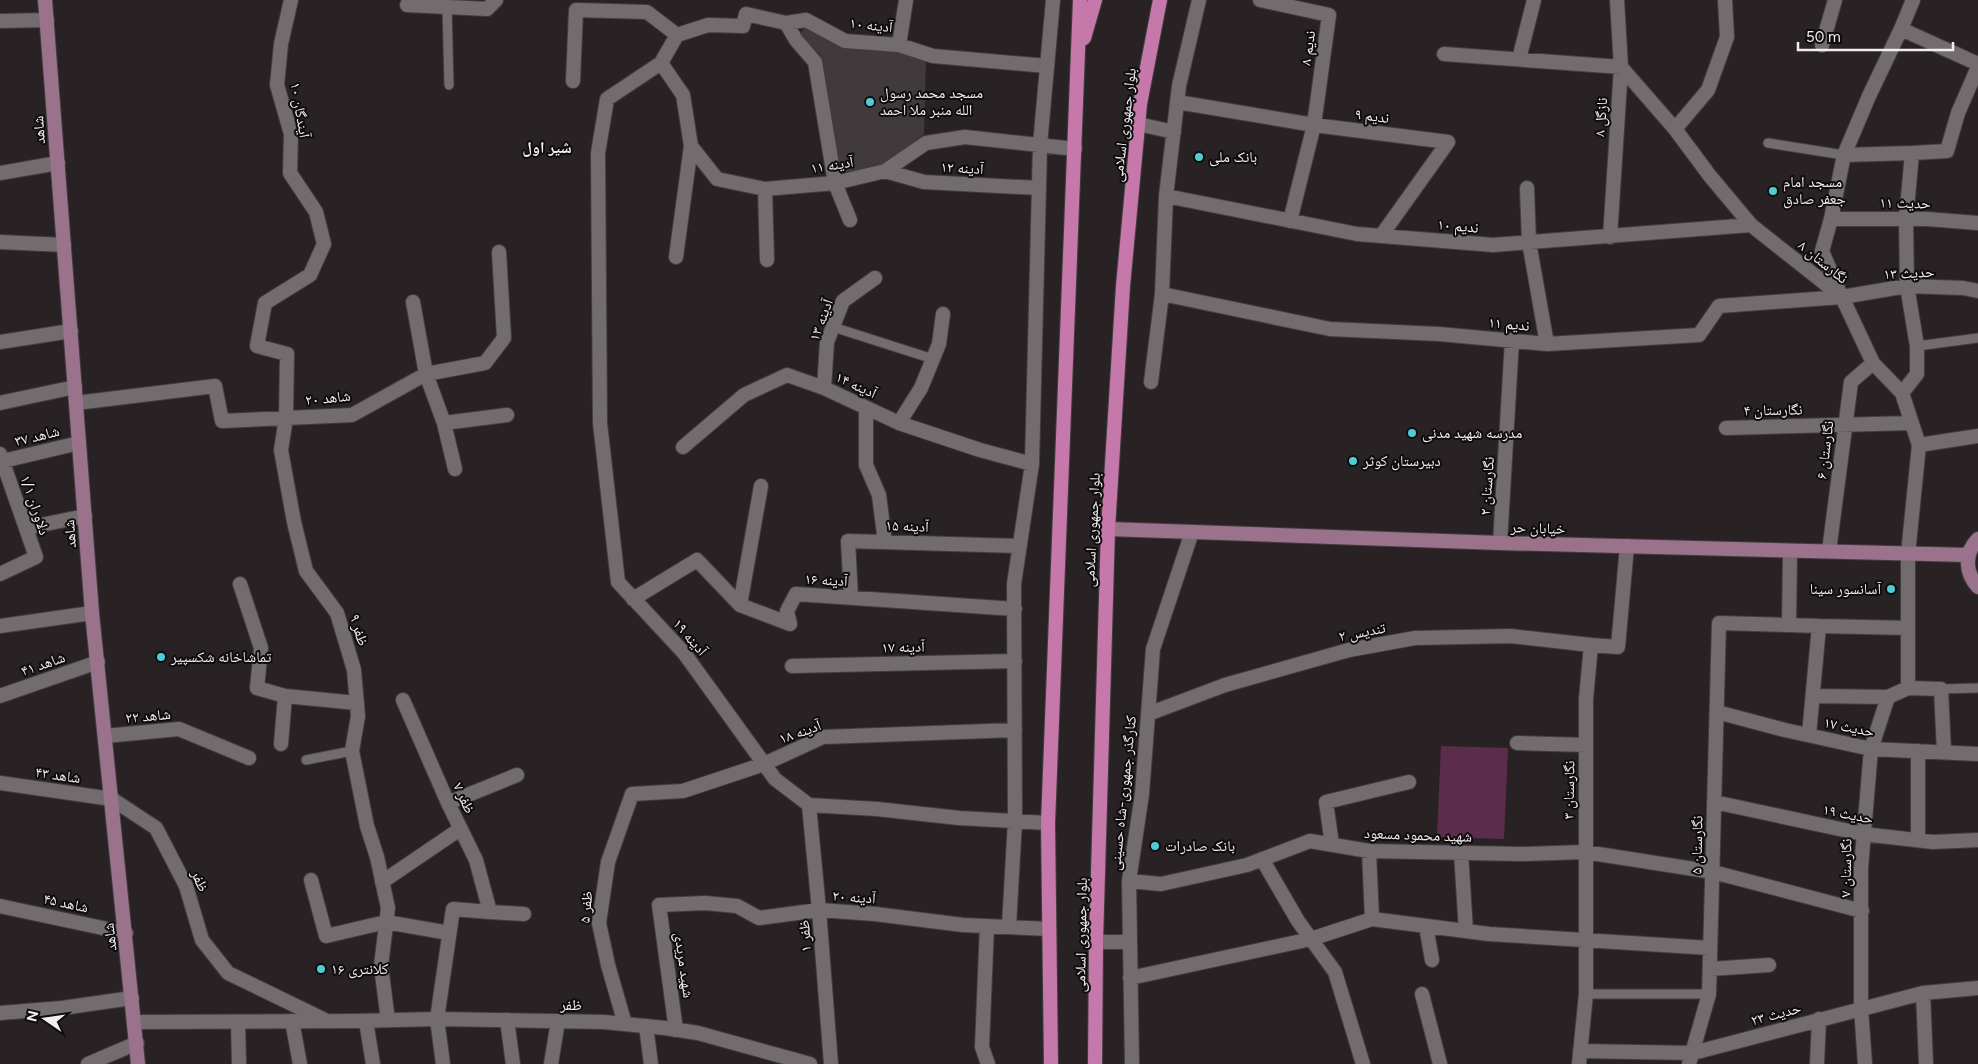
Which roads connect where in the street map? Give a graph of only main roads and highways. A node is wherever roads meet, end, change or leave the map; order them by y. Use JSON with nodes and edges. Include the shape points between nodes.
{"nodes":[{"id":1,"x":45,"y":0,"type":"edge"},
{"id":2,"x":1080,"y":0,"type":"edge"},
{"id":3,"x":1095,"y":0,"type":"edge"},
{"id":4,"x":1160,"y":0,"type":"edge"},
{"id":5,"x":1078,"y":56,"type":"junction"},
{"id":6,"x":1108,"y":529,"type":"junction"},
{"id":7,"x":1978,"y":539,"type":"edge"},
{"id":8,"x":1968,"y":555,"type":"junction"},
{"id":9,"x":1978,"y":588,"type":"edge"},
{"id":10,"x":1050,"y":1063,"type":"edge"},
{"id":11,"x":138,"y":1064,"type":"edge"},
{"id":12,"x":1095,"y":1064,"type":"edge"}],
"edges":[{"from":1,"to":11,"type":"main road","name":"شاهد","via":[[92,613]]},
{"from":2,"to":5,"type":"main road","name":"بلوار جمهوری اسلامی"},
{"from":3,"to":5,"type":"main road"},
{"from":4,"to":6,"type":"main road","name":"بلوار جمهوری اسلامی","via":[[1138,124],[1123,286]]},
{"from":5,"to":10,"type":"main road","name":"بلوار جمهوری اسلامی","via":[[1048,823]]},
{"from":6,"to":8,"type":"main road","name":"خیابان حر"},
{"from":6,"to":12,"type":"main road","name":"بلوار جمهوری اسلامی"},
{"from":7,"to":8,"type":"main road"},
{"from":8,"to":9,"type":"main road","via":[[1969,574]]}]}
